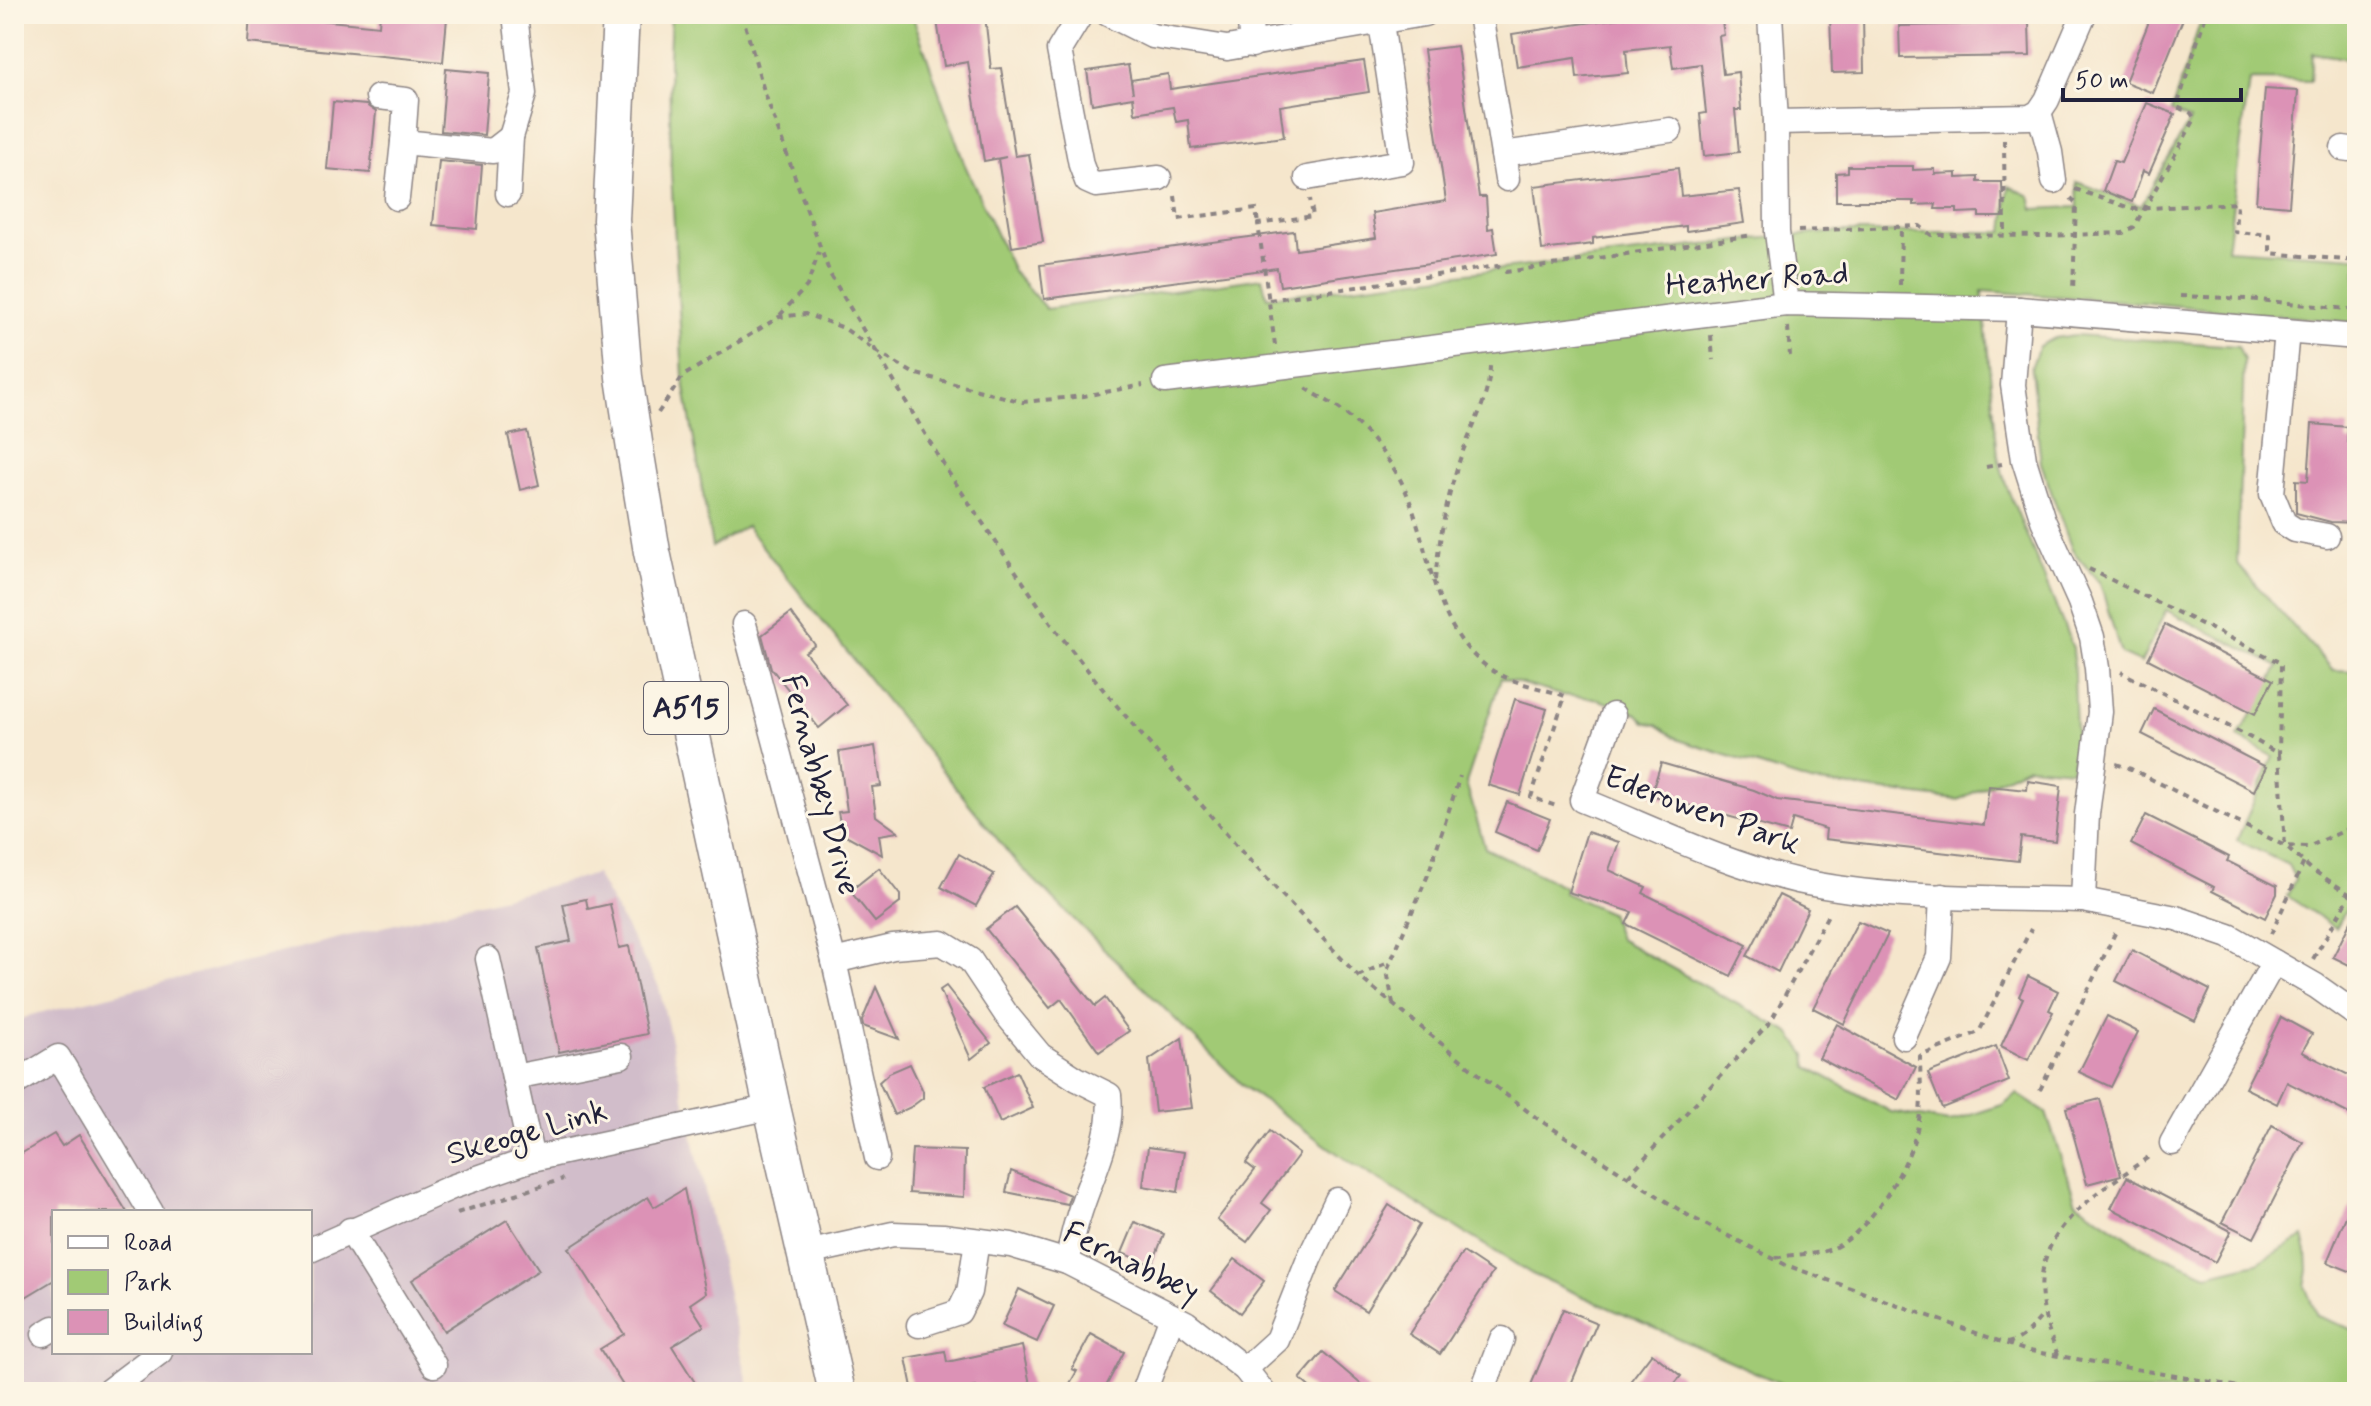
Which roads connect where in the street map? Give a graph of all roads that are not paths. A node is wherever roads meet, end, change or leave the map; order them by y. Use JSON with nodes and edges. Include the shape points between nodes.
{"nodes":[{"id":1,"x":515,"y":14,"type":"edge"},
{"id":2,"x":621,"y":14,"type":"edge"},
{"id":3,"x":1081,"y":14,"type":"edge"},
{"id":4,"x":1108,"y":14,"type":"edge"},
{"id":5,"x":1249,"y":14,"type":"edge"},
{"id":6,"x":1424,"y":14,"type":"edge"},
{"id":7,"x":1480,"y":14,"type":"edge"},
{"id":8,"x":1770,"y":14,"type":"edge"},
{"id":9,"x":2084,"y":14,"type":"edge"},
{"id":10,"x":1381,"y":23,"type":"junction"},
{"id":11,"x":1252,"y":45,"type":"junction"},
{"id":12,"x":378,"y":97,"type":"dead end"},
{"id":13,"x":2039,"y":112,"type":"junction"},
{"id":14,"x":1776,"y":122,"type":"junction"},
{"id":15,"x":1670,"y":130,"type":"dead end"},
{"id":16,"x":511,"y":137,"type":"junction"},
{"id":17,"x":403,"y":142,"type":"junction"},
{"id":18,"x":1503,"y":154,"type":"junction"},
{"id":19,"x":1159,"y":178,"type":"road end"},
{"id":20,"x":1307,"y":178,"type":"road end"},
{"id":21,"x":1507,"y":179,"type":"dead end"},
{"id":22,"x":2054,"y":181,"type":"road end"},
{"id":23,"x":508,"y":194,"type":"dead end"},
{"id":24,"x":397,"y":198,"type":"dead end"},
{"id":25,"x":1786,"y":304,"type":"junction"},
{"id":26,"x":2019,"y":309,"type":"junction"},
{"id":27,"x":2287,"y":331,"type":"junction"},
{"id":28,"x":2357,"y":337,"type":"edge"},
{"id":29,"x":1165,"y":381,"type":"road end"},
{"id":30,"x":2327,"y":536,"type":"dead end"},
{"id":31,"x":744,"y":624,"type":"dead end"},
{"id":32,"x":1613,"y":715,"type":"dead end"},
{"id":33,"x":1942,"y":896,"type":"junction"},
{"id":34,"x":2083,"y":900,"type":"junction"},
{"id":35,"x":2267,"y":958,"type":"junction"},
{"id":36,"x":488,"y":959,"type":"dead end"},
{"id":37,"x":834,"y":961,"type":"junction"},
{"id":38,"x":2357,"y":1015,"type":"edge"},
{"id":39,"x":1904,"y":1037,"type":"dead end"},
{"id":40,"x":621,"y":1056,"type":"dead end"},
{"id":41,"x":514,"y":1077,"type":"junction"},
{"id":42,"x":14,"y":1084,"type":"edge"},
{"id":43,"x":772,"y":1107,"type":"junction"},
{"id":44,"x":2172,"y":1143,"type":"road end"},
{"id":45,"x":877,"y":1158,"type":"dead end"},
{"id":46,"x":532,"y":1159,"type":"junction"},
{"id":47,"x":1337,"y":1200,"type":"dead end"},
{"id":48,"x":150,"y":1210,"type":"edge"},
{"id":49,"x":350,"y":1230,"type":"junction"},
{"id":50,"x":977,"y":1241,"type":"junction"},
{"id":51,"x":312,"y":1249,"type":"edge"},
{"id":52,"x":807,"y":1253,"type":"junction"},
{"id":53,"x":1067,"y":1262,"type":"junction"},
{"id":54,"x":1172,"y":1316,"type":"junction"},
{"id":55,"x":919,"y":1325,"type":"dead end"},
{"id":56,"x":1502,"y":1339,"type":"dead end"},
{"id":57,"x":157,"y":1354,"type":"edge"},
{"id":58,"x":434,"y":1365,"type":"dead end"},
{"id":59,"x":1245,"y":1369,"type":"junction"},
{"id":60,"x":107,"y":1392,"type":"edge"},
{"id":61,"x":837,"y":1392,"type":"edge"},
{"id":62,"x":1144,"y":1392,"type":"edge"},
{"id":63,"x":1263,"y":1392,"type":"edge"},
{"id":64,"x":1482,"y":1392,"type":"edge"}],
"edges":[{"from":1,"to":16,"type":"street","via":[[524,94]]},
{"from":2,"to":43,"type":"highway","number":"A515","via":[[611,220],[624,377],[652,552]]},
{"from":3,"to":19,"type":"street","via":[[1059,50],[1087,181],[1096,185]]},
{"from":4,"to":11,"type":"street","via":[[1152,36],[1227,48]]},
{"from":5,"to":11,"type":"street"},
{"from":6,"to":10,"type":"street"},
{"from":7,"to":18,"type":"street"},
{"from":8,"to":14,"type":"street"},
{"from":9,"to":13,"type":"street"},
{"from":10,"to":11,"type":"street"},
{"from":10,"to":20,"type":"street","via":[[1402,162]]},
{"from":12,"to":17,"type":"street","via":[[406,100]]},
{"from":13,"to":14,"type":"street","via":[[2030,117]]},
{"from":13,"to":22,"type":"street"},
{"from":14,"to":25,"type":"street","via":[[1777,232]]},
{"from":15,"to":18,"type":"street"},
{"from":16,"to":17,"type":"street","via":[[493,151]]},
{"from":16,"to":23,"type":"street"},
{"from":17,"to":24,"type":"street"},
{"from":18,"to":21,"type":"street"},
{"from":25,"to":26,"type":"street","name":"Heather Road"},
{"from":25,"to":29,"type":"street","name":"Heather Road"},
{"from":26,"to":27,"type":"street","name":"Heather Road"},
{"from":26,"to":34,"type":"street","via":[[2013,385],[2024,460],[2092,637],[2097,668],[2100,712]]},
{"from":27,"to":28,"type":"street","name":"Heather Road"},
{"from":27,"to":30,"type":"street","via":[[2272,494],[2284,523]]},
{"from":31,"to":37,"type":"street","name":"Fernabbey Drive"},
{"from":32,"to":33,"type":"street","name":"Ederowen Park","via":[[1582,800],[1798,881],[1884,894]]},
{"from":33,"to":34,"type":"street","name":"Ederowen Park"},
{"from":33,"to":39,"type":"street","via":[[1939,957]]},
{"from":34,"to":35,"type":"street","name":"Ederowen Park","via":[[2176,918],[2229,936]]},
{"from":35,"to":38,"type":"street","name":"Ederowen Park"},
{"from":35,"to":44,"type":"street"},
{"from":36,"to":41,"type":"street"},
{"from":37,"to":45,"type":"street","name":"Fernabbey Drive"},
{"from":37,"to":53,"type":"street","via":[[893,947],[942,943],[970,960],[1040,1055],[1109,1095],[1103,1143]]},
{"from":40,"to":41,"type":"street"},
{"from":41,"to":46,"type":"street"},
{"from":42,"to":48,"type":"street","via":[[58,1057]]},
{"from":43,"to":46,"type":"street","name":"Skeoge Link"},
{"from":43,"to":52,"type":"highway","number":"A515"},
{"from":46,"to":49,"type":"street","name":"Skeoge Link"},
{"from":47,"to":59,"type":"street","via":[[1277,1340]]},
{"from":49,"to":51,"type":"street","name":"Skeoge Link"},
{"from":49,"to":58,"type":"street"},
{"from":50,"to":52,"type":"street","name":"Fernabbey","via":[[893,1234]]},
{"from":50,"to":53,"type":"street","name":"Fernabbey"},
{"from":50,"to":55,"type":"street","via":[[969,1292],[959,1312]]},
{"from":52,"to":61,"type":"highway","number":"A515"},
{"from":53,"to":54,"type":"street","name":"Fernabbey"},
{"from":54,"to":59,"type":"street","name":"Fernabbey"},
{"from":54,"to":62,"type":"street"},
{"from":56,"to":64,"type":"street"},
{"from":57,"to":60,"type":"street"},
{"from":59,"to":63,"type":"street","name":"Fernabbey"}]}
